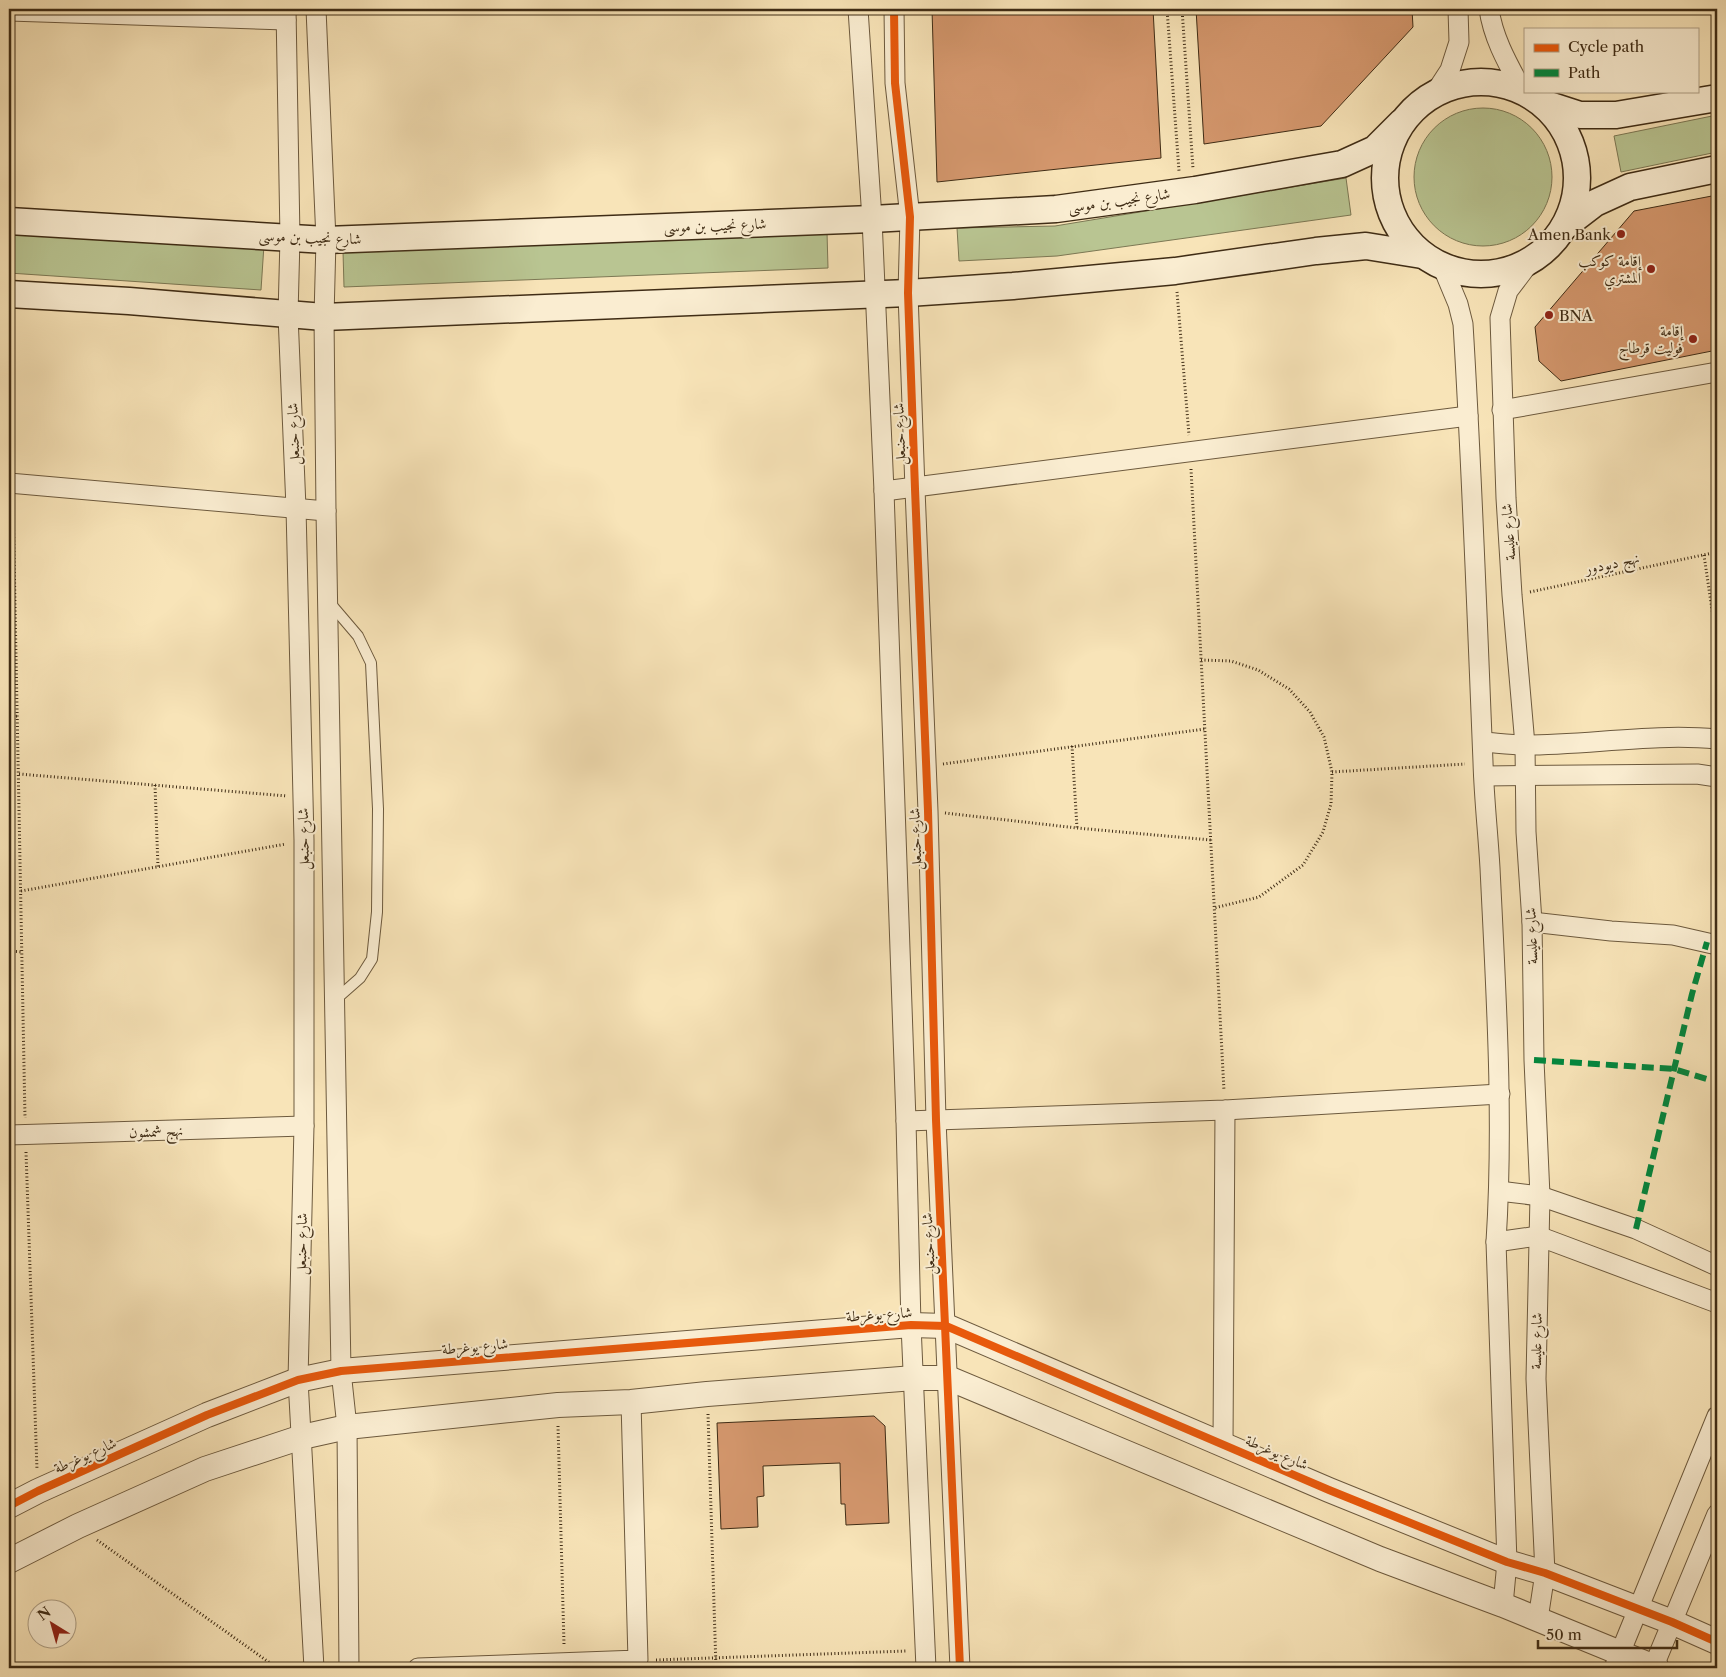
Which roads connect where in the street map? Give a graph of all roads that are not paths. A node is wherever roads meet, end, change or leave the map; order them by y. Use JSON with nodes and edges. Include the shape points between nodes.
{"nodes":[{"id":1,"x":316,"y":9,"type":"edge"},
{"id":2,"x":858,"y":9,"type":"edge"},
{"id":3,"x":894,"y":9,"type":"edge"},
{"id":4,"x":1458,"y":9,"type":"edge"},
{"id":5,"x":1489,"y":9,"type":"edge"},
{"id":6,"x":9,"y":11,"type":"edge"},
{"id":7,"x":286,"y":15,"type":"edge"},
{"id":8,"x":1524,"y":86,"type":"edge"},
{"id":9,"x":1528,"y":92,"type":"edge"},
{"id":10,"x":1435,"y":93,"type":"junction"},
{"id":11,"x":1532,"y":97,"type":"junction"},
{"id":12,"x":1717,"y":98,"type":"edge"},
{"id":13,"x":1402,"y":122,"type":"junction"},
{"id":14,"x":1717,"y":169,"type":"edge"},
{"id":15,"x":910,"y":217,"type":"junction"},
{"id":16,"x":872,"y":219,"type":"junction"},
{"id":17,"x":9,"y":221,"type":"edge"},
{"id":18,"x":1565,"y":226,"type":"junction"},
{"id":19,"x":290,"y":238,"type":"junction"},
{"id":20,"x":326,"y":240,"type":"junction"},
{"id":21,"x":1432,"y":261,"type":"junction"},
{"id":22,"x":1530,"y":262,"type":"junction"},
{"id":23,"x":908,"y":292,"type":"junction"},
{"id":24,"x":9,"y":294,"type":"edge"},
{"id":25,"x":876,"y":294,"type":"junction"},
{"id":26,"x":288,"y":315,"type":"junction"},
{"id":27,"x":324,"y":317,"type":"junction"},
{"id":28,"x":1717,"y":372,"type":"edge"},
{"id":29,"x":1502,"y":410,"type":"junction"},
{"id":30,"x":1468,"y":416,"type":"junction"},
{"id":31,"x":11,"y":483,"type":"edge"},
{"id":32,"x":914,"y":488,"type":"junction"},
{"id":33,"x":884,"y":491,"type":"junction"},
{"id":34,"x":296,"y":508,"type":"junction"},
{"id":35,"x":326,"y":510,"type":"junction"},
{"id":36,"x":327,"y":599,"type":"junction"},
{"id":37,"x":1717,"y":739,"type":"edge"},
{"id":38,"x":1483,"y":742,"type":"junction"},
{"id":39,"x":1525,"y":745,"type":"junction"},
{"id":40,"x":1483,"y":770,"type":"junction"},
{"id":41,"x":1525,"y":777,"type":"junction"},
{"id":42,"x":1717,"y":777,"type":"edge"},
{"id":43,"x":1532,"y":922,"type":"junction"},
{"id":44,"x":1717,"y":945,"type":"edge"},
{"id":45,"x":334,"y":1000,"type":"junction"},
{"id":46,"x":1500,"y":1094,"type":"junction"},
{"id":47,"x":1226,"y":1110,"type":"junction"},
{"id":48,"x":936,"y":1120,"type":"junction"},
{"id":49,"x":906,"y":1121,"type":"junction"},
{"id":50,"x":304,"y":1126,"type":"junction"},
{"id":51,"x":17,"y":1135,"type":"edge"},
{"id":52,"x":1499,"y":1191,"type":"junction"},
{"id":53,"x":1540,"y":1196,"type":"junction"},
{"id":54,"x":1538,"y":1236,"type":"junction"},
{"id":55,"x":1496,"y":1242,"type":"junction"},
{"id":56,"x":1717,"y":1266,"type":"edge"},
{"id":57,"x":1717,"y":1303,"type":"edge"},
{"id":58,"x":911,"y":1325,"type":"junction"},
{"id":59,"x":946,"y":1326,"type":"junction"},
{"id":60,"x":342,"y":1371,"type":"junction"},
{"id":61,"x":914,"y":1378,"type":"junction"},
{"id":62,"x":948,"y":1378,"type":"junction"},
{"id":63,"x":298,"y":1380,"type":"junction"},
{"id":64,"x":631,"y":1402,"type":"junction"},
{"id":65,"x":1717,"y":1416,"type":"edge"},
{"id":66,"x":347,"y":1427,"type":"junction"},
{"id":67,"x":302,"y":1437,"type":"junction"},
{"id":68,"x":1223,"y":1444,"type":"junction"},
{"id":69,"x":9,"y":1506,"type":"edge"},
{"id":70,"x":1717,"y":1514,"type":"edge"},
{"id":71,"x":9,"y":1561,"type":"edge"},
{"id":72,"x":1507,"y":1562,"type":"junction"},
{"id":73,"x":1545,"y":1573,"type":"junction"},
{"id":74,"x":1503,"y":1605,"type":"junction"},
{"id":75,"x":1639,"y":1609,"type":"junction"},
{"id":76,"x":1538,"y":1619,"type":"junction"},
{"id":77,"x":1672,"y":1622,"type":"junction"},
{"id":78,"x":1717,"y":1642,"type":"edge"},
{"id":79,"x":925,"y":1659,"type":"edge"},
{"id":80,"x":1617,"y":1661,"type":"edge"},
{"id":81,"x":564,"y":1666,"type":"edge"},
{"id":82,"x":314,"y":1668,"type":"edge"},
{"id":83,"x":349,"y":1668,"type":"edge"},
{"id":84,"x":418,"y":1668,"type":"edge"},
{"id":85,"x":960,"y":1668,"type":"edge"},
{"id":86,"x":1654,"y":1668,"type":"edge"}],
"edges":[{"from":1,"to":20,"type":"street","name":"شارع حنبعل"},
{"from":2,"to":16,"type":"street","name":"شارع حنبعل"},
{"from":3,"to":15,"type":"street","name":"شارع حنبعل","via":[[895,84]]},
{"from":4,"to":10,"type":"street","via":[[1459,42],[1450,70]]},
{"from":5,"to":8,"type":"street","via":[[1506,60]]},
{"from":6,"to":7,"type":"street"},
{"from":7,"to":19,"type":"street","name":"شارع حنبعل"},
{"from":9,"to":11,"type":"street"},
{"from":10,"to":11,"type":"main road","name":"شارع نجيب بن موسى","via":[[1478,81],[1501,83]]},
{"from":10,"to":13,"type":"main road","name":"شارع نجيب بن موسى"},
{"from":11,"to":12,"type":"main road","name":"شارع نجيب بن موسى","via":[[1580,115],[1616,115]]},
{"from":11,"to":18,"type":"main road","via":[[1565,129],[1576,160],[1577,194]]},
{"from":13,"to":15,"type":"main road","name":"شارع نجيب بن موسى","via":[[1375,149],[1342,164],[1188,191],[1056,209]]},
{"from":13,"to":21,"type":"main road","via":[[1384,168],[1385,192],[1392,216],[1404,238]]},
{"from":14,"to":18,"type":"main road","via":[[1630,187],[1595,203]]},
{"from":15,"to":16,"type":"main road","name":"شارع نجيب بن موسى"},
{"from":15,"to":23,"type":"street","name":"شارع حنبعل"},
{"from":16,"to":20,"type":"main road","name":"شارع نجيب بن موسى"},
{"from":16,"to":25,"type":"street","name":"شارع حنبعل"},
{"from":17,"to":19,"type":"main road","name":"شارع نجيب بن موسى"},
{"from":18,"to":22,"type":"main road","via":[[1550,246]]},
{"from":19,"to":20,"type":"main road","name":"شارع نجيب بن موسى"},
{"from":19,"to":26,"type":"street","name":"شارع حنبعل"},
{"from":20,"to":27,"type":"street","name":"شارع حنبعل"},
{"from":21,"to":22,"type":"main road","via":[[1472,275],[1502,273]]},
{"from":21,"to":23,"type":"main road","via":[[1366,246],[1176,271]]},
{"from":21,"to":30,"type":"street","via":[[1458,304],[1463,324]]},
{"from":22,"to":29,"type":"street","name":"شارع عليسة","via":[[1508,292],[1500,318]]},
{"from":23,"to":25,"type":"main road"},
{"from":23,"to":32,"type":"street","name":"شارع حنبعل"},
{"from":24,"to":26,"type":"main road"},
{"from":25,"to":27,"type":"main road"},
{"from":25,"to":33,"type":"street","name":"شارع حنبعل"},
{"from":26,"to":27,"type":"main road"},
{"from":26,"to":34,"type":"street","name":"شارع حنبعل"},
{"from":27,"to":35,"type":"street","name":"شارع حنبعل"},
{"from":28,"to":29,"type":"street"},
{"from":29,"to":39,"type":"street","name":"شارع عليسة","via":[[1512,595]]},
{"from":30,"to":32,"type":"street"},
{"from":30,"to":38,"type":"street"},
{"from":31,"to":34,"type":"street"},
{"from":32,"to":33,"type":"street"},
{"from":32,"to":48,"type":"street","name":"شارع حنبعل","via":[[928,811]]},
{"from":33,"to":49,"type":"street","name":"شارع حنبعل"},
{"from":34,"to":35,"type":"street"},
{"from":34,"to":50,"type":"street","name":"شارع حنبعل","via":[[304,840]]},
{"from":35,"to":36,"type":"street","name":"شارع حنبعل"},
{"from":36,"to":45,"type":"street","name":"شارع حنبعل"},
{"from":36,"to":45,"type":"lane","via":[[358,636],[371,662],[378,809],[377,912],[372,959],[360,978]]},
{"from":37,"to":39,"type":"street"},
{"from":38,"to":39,"type":"street"},
{"from":38,"to":40,"type":"street"},
{"from":39,"to":41,"type":"street","name":"شارع عليسة"},
{"from":40,"to":41,"type":"street"},
{"from":40,"to":46,"type":"street"},
{"from":41,"to":42,"type":"street","via":[[1697,774]]},
{"from":41,"to":43,"type":"street","name":"شارع عليسة"},
{"from":43,"to":44,"type":"street","via":[[1610,932],[1674,935]]},
{"from":43,"to":53,"type":"street","name":"شارع عليسة"},
{"from":45,"to":60,"type":"street","name":"شارع حنبعل"},
{"from":46,"to":47,"type":"street"},
{"from":46,"to":52,"type":"street"},
{"from":47,"to":48,"type":"street"},
{"from":47,"to":68,"type":"street"},
{"from":48,"to":49,"type":"street"},
{"from":48,"to":59,"type":"street","name":"شارع حنبعل"},
{"from":49,"to":58,"type":"street","name":"شارع حنبعل"},
{"from":50,"to":51,"type":"street","name":"نهج شمشون"},
{"from":50,"to":63,"type":"street","name":"شارع حنبعل"},
{"from":52,"to":53,"type":"street"},
{"from":52,"to":55,"type":"street"},
{"from":53,"to":54,"type":"street","name":"شارع عليسة"},
{"from":53,"to":56,"type":"street","via":[[1636,1229]]},
{"from":54,"to":55,"type":"street"},
{"from":54,"to":57,"type":"street"},
{"from":54,"to":73,"type":"street","name":"شارع عليسة","via":[[1536,1379]]},
{"from":55,"to":72,"type":"street"},
{"from":58,"to":59,"type":"street","name":"شارع يوغرطة"},
{"from":58,"to":60,"type":"street","name":"شارع يوغرطة"},
{"from":58,"to":61,"type":"street","name":"شارع حنبعل"},
{"from":59,"to":62,"type":"street","name":"شارع حنبعل"},
{"from":59,"to":68,"type":"street","name":"شارع يوغرطة"},
{"from":60,"to":63,"type":"street","name":"شارع يوغرطة"},
{"from":60,"to":66,"type":"street","name":"شارع حنبعل"},
{"from":61,"to":62,"type":"street"},
{"from":61,"to":64,"type":"street"},
{"from":61,"to":79,"type":"street","name":"شارع حنبعل"},
{"from":62,"to":74,"type":"street","via":[[1371,1555]]},
{"from":62,"to":85,"type":"street","name":"شارع حنبعل"},
{"from":63,"to":67,"type":"street","name":"شارع حنبعل"},
{"from":63,"to":69,"type":"street","name":"شارع يوغرطة","via":[[207,1415]]},
{"from":64,"to":66,"type":"street","via":[[558,1405]]},
{"from":64,"to":81,"type":"street","via":[[638,1660]]},
{"from":65,"to":75,"type":"street"},
{"from":66,"to":67,"type":"street"},
{"from":66,"to":83,"type":"street","name":"شارع حنبعل"},
{"from":67,"to":71,"type":"street","via":[[205,1469]]},
{"from":67,"to":82,"type":"street","name":"شارع حنبعل"},
{"from":68,"to":72,"type":"street","name":"شارع يوغرطة"},
{"from":70,"to":77,"type":"street"},
{"from":72,"to":73,"type":"street","name":"شارع يوغرطة"},
{"from":72,"to":74,"type":"street"},
{"from":73,"to":75,"type":"street","name":"شارع يوغرطة"},
{"from":73,"to":76,"type":"street","name":"شارع عليسة"},
{"from":74,"to":76,"type":"street"},
{"from":75,"to":77,"type":"street","name":"شارع يوغرطة"},
{"from":75,"to":80,"type":"street"},
{"from":76,"to":80,"type":"street"},
{"from":77,"to":78,"type":"street","name":"شارع يوغرطة"},
{"from":77,"to":86,"type":"street"},
{"from":80,"to":86,"type":"street"},
{"from":81,"to":84,"type":"street"}]}
